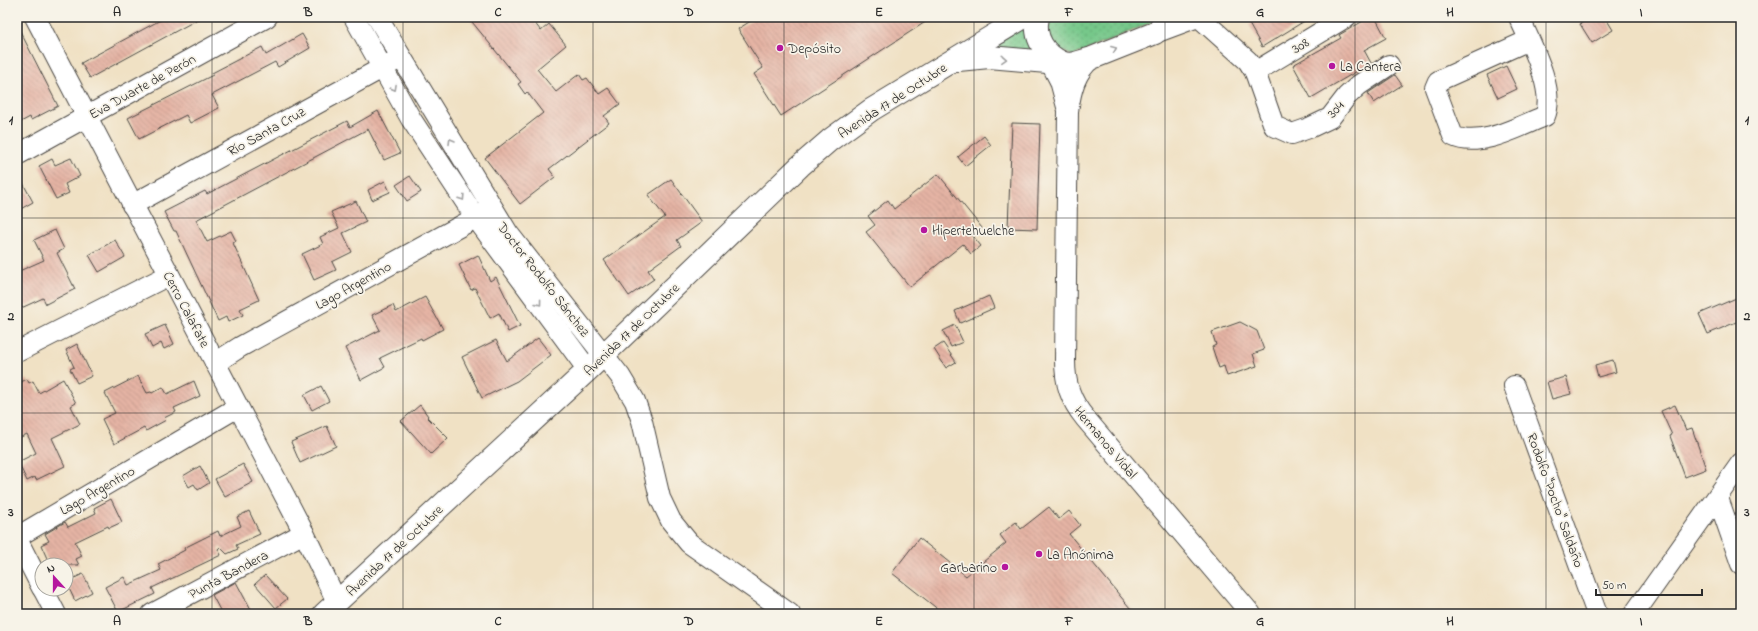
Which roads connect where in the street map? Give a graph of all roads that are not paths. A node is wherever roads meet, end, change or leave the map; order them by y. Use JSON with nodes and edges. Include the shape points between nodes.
{"nodes":[{"id":1,"x":35,"y":17,"type":"edge"},
{"id":2,"x":267,"y":17,"type":"edge"},
{"id":3,"x":354,"y":17,"type":"edge"},
{"id":4,"x":377,"y":17,"type":"edge"},
{"id":5,"x":1024,"y":17,"type":"edge"},
{"id":6,"x":1038,"y":17,"type":"edge"},
{"id":7,"x":1199,"y":17,"type":"edge"},
{"id":8,"x":1346,"y":17,"type":"edge"},
{"id":9,"x":1520,"y":17,"type":"edge"},
{"id":10,"x":1160,"y":25,"type":"edge"},
{"id":11,"x":1529,"y":40,"type":"junction"},
{"id":12,"x":402,"y":58,"type":"junction"},
{"id":13,"x":1092,"y":58,"type":"junction"},
{"id":14,"x":1053,"y":59,"type":"junction"},
{"id":15,"x":951,"y":62,"type":"junction"},
{"id":16,"x":1389,"y":65,"type":"dead end"},
{"id":17,"x":382,"y":67,"type":"junction"},
{"id":18,"x":1255,"y":72,"type":"junction"},
{"id":19,"x":1068,"y":111,"type":"junction"},
{"id":20,"x":86,"y":117,"type":"junction"},
{"id":21,"x":17,"y":155,"type":"edge"},
{"id":22,"x":132,"y":205,"type":"junction"},
{"id":23,"x":484,"y":214,"type":"junction"},
{"id":24,"x":168,"y":275,"type":"junction"},
{"id":25,"x":17,"y":352,"type":"edge"},
{"id":26,"x":596,"y":362,"type":"junction"},
{"id":27,"x":215,"y":363,"type":"junction"},
{"id":28,"x":1514,"y":386,"type":"dead end"},
{"id":29,"x":238,"y":407,"type":"junction"},
{"id":30,"x":1741,"y":463,"type":"edge"},
{"id":31,"x":1718,"y":498,"type":"junction"},
{"id":32,"x":304,"y":533,"type":"junction"},
{"id":33,"x":17,"y":538,"type":"edge"},
{"id":34,"x":1741,"y":564,"type":"edge"},
{"id":35,"x":34,"y":572,"type":"edge"},
{"id":36,"x":47,"y":597,"type":"edge"},
{"id":37,"x":330,"y":608,"type":"edge"},
{"id":38,"x":56,"y":614,"type":"edge"},
{"id":39,"x":152,"y":614,"type":"edge"},
{"id":40,"x":790,"y":614,"type":"edge"},
{"id":41,"x":1251,"y":614,"type":"edge"},
{"id":42,"x":1597,"y":614,"type":"edge"},
{"id":43,"x":1634,"y":614,"type":"edge"}],
"edges":[{"from":1,"to":20,"type":"street","name":"Cerro Calafate"},
{"from":2,"to":20,"type":"street","name":"Eva Duarte de Perón"},
{"from":3,"to":17,"type":"street","name":"Doctor Rodolfo Sánchez"},
{"from":4,"to":12,"type":"street","name":"Doctor Rodolfo Sánchez"},
{"from":5,"to":15,"type":"main road","name":"Avenida 17 de Octubre"},
{"from":6,"to":14,"type":"main road","via":[[1038,37]]},
{"from":7,"to":10,"type":"street"},
{"from":7,"to":18,"type":"street","via":[[1248,61]]},
{"from":8,"to":18,"type":"street","name":"308"},
{"from":9,"to":11,"type":"street"},
{"from":13,"to":10,"type":"main road","name":"Avenida 17 de Octubre","one_way":true},
{"from":11,"to":11,"type":"street","via":[[1545,81],[1548,108],[1545,116],[1481,140],[1460,140],[1453,136],[1435,88],[1438,81]]},
{"from":12,"to":17,"type":"street","name":"Río Santa Cruz"},
{"from":23,"to":12,"type":"street","name":"Doctor Rodolfo Sánchez","one_way":true},
{"from":13,"to":14,"type":"main road","name":"Avenida 17 de Octubre","via":[[1079,62]]},
{"from":13,"to":19,"type":"street","name":"Hermanos Vidal","via":[[1076,77]]},
{"from":15,"to":14,"type":"main road","name":"Avenida 17 de Octubre","one_way":true,"via":[[978,57]]},
{"from":14,"to":19,"type":"street","name":"Hermanos Vidal"},
{"from":15,"to":26,"type":"main road","name":"Avenida 17 de Octubre","via":[[871,110],[830,140]]},
{"from":16,"to":18,"type":"street","name":"304","via":[[1359,85],[1330,118],[1292,134],[1274,126]]},
{"from":17,"to":22,"type":"street","name":"Río Santa Cruz"},
{"from":17,"to":23,"type":"street","name":"Doctor Rodolfo Sánchez","one_way":true,"via":[[411,119]]},
{"from":19,"to":41,"type":"street","name":"Hermanos Vidal","via":[[1065,360],[1069,392],[1078,410]]},
{"from":20,"to":21,"type":"street","name":"Eva Duarte de Perón"},
{"from":20,"to":22,"type":"street","name":"Cerro Calafate"},
{"from":22,"to":24,"type":"street","name":"Cerro Calafate"},
{"from":23,"to":26,"type":"street","name":"Doctor Rodolfo Sánchez","via":[[508,233]]},
{"from":23,"to":27,"type":"street","name":"Lago Argentino"},
{"from":24,"to":25,"type":"street"},
{"from":24,"to":27,"type":"street","name":"Cerro Calafate"},
{"from":26,"to":37,"type":"main road","name":"Avenida 17 de Octubre"},
{"from":26,"to":40,"type":"street","name":"Doctor Rodolfo Sánchez","via":[[620,376],[635,401],[660,498],[671,521],[688,542]]},
{"from":27,"to":29,"type":"street","name":"Cerro Calafate"},
{"from":28,"to":42,"type":"street","name":"Rodolfo \"Pocho\" Saldaño"},
{"from":29,"to":32,"type":"street","name":"Cerro Calafate"},
{"from":29,"to":33,"type":"street","name":"Lago Argentino"},
{"from":30,"to":31,"type":"street"},
{"from":31,"to":34,"type":"street"},
{"from":31,"to":43,"type":"street"},
{"from":32,"to":37,"type":"street","name":"Cerro Calafate"},
{"from":32,"to":39,"type":"street","name":"Punta Bandera"},
{"from":33,"to":35,"type":"street"},
{"from":36,"to":38,"type":"street"}]}
